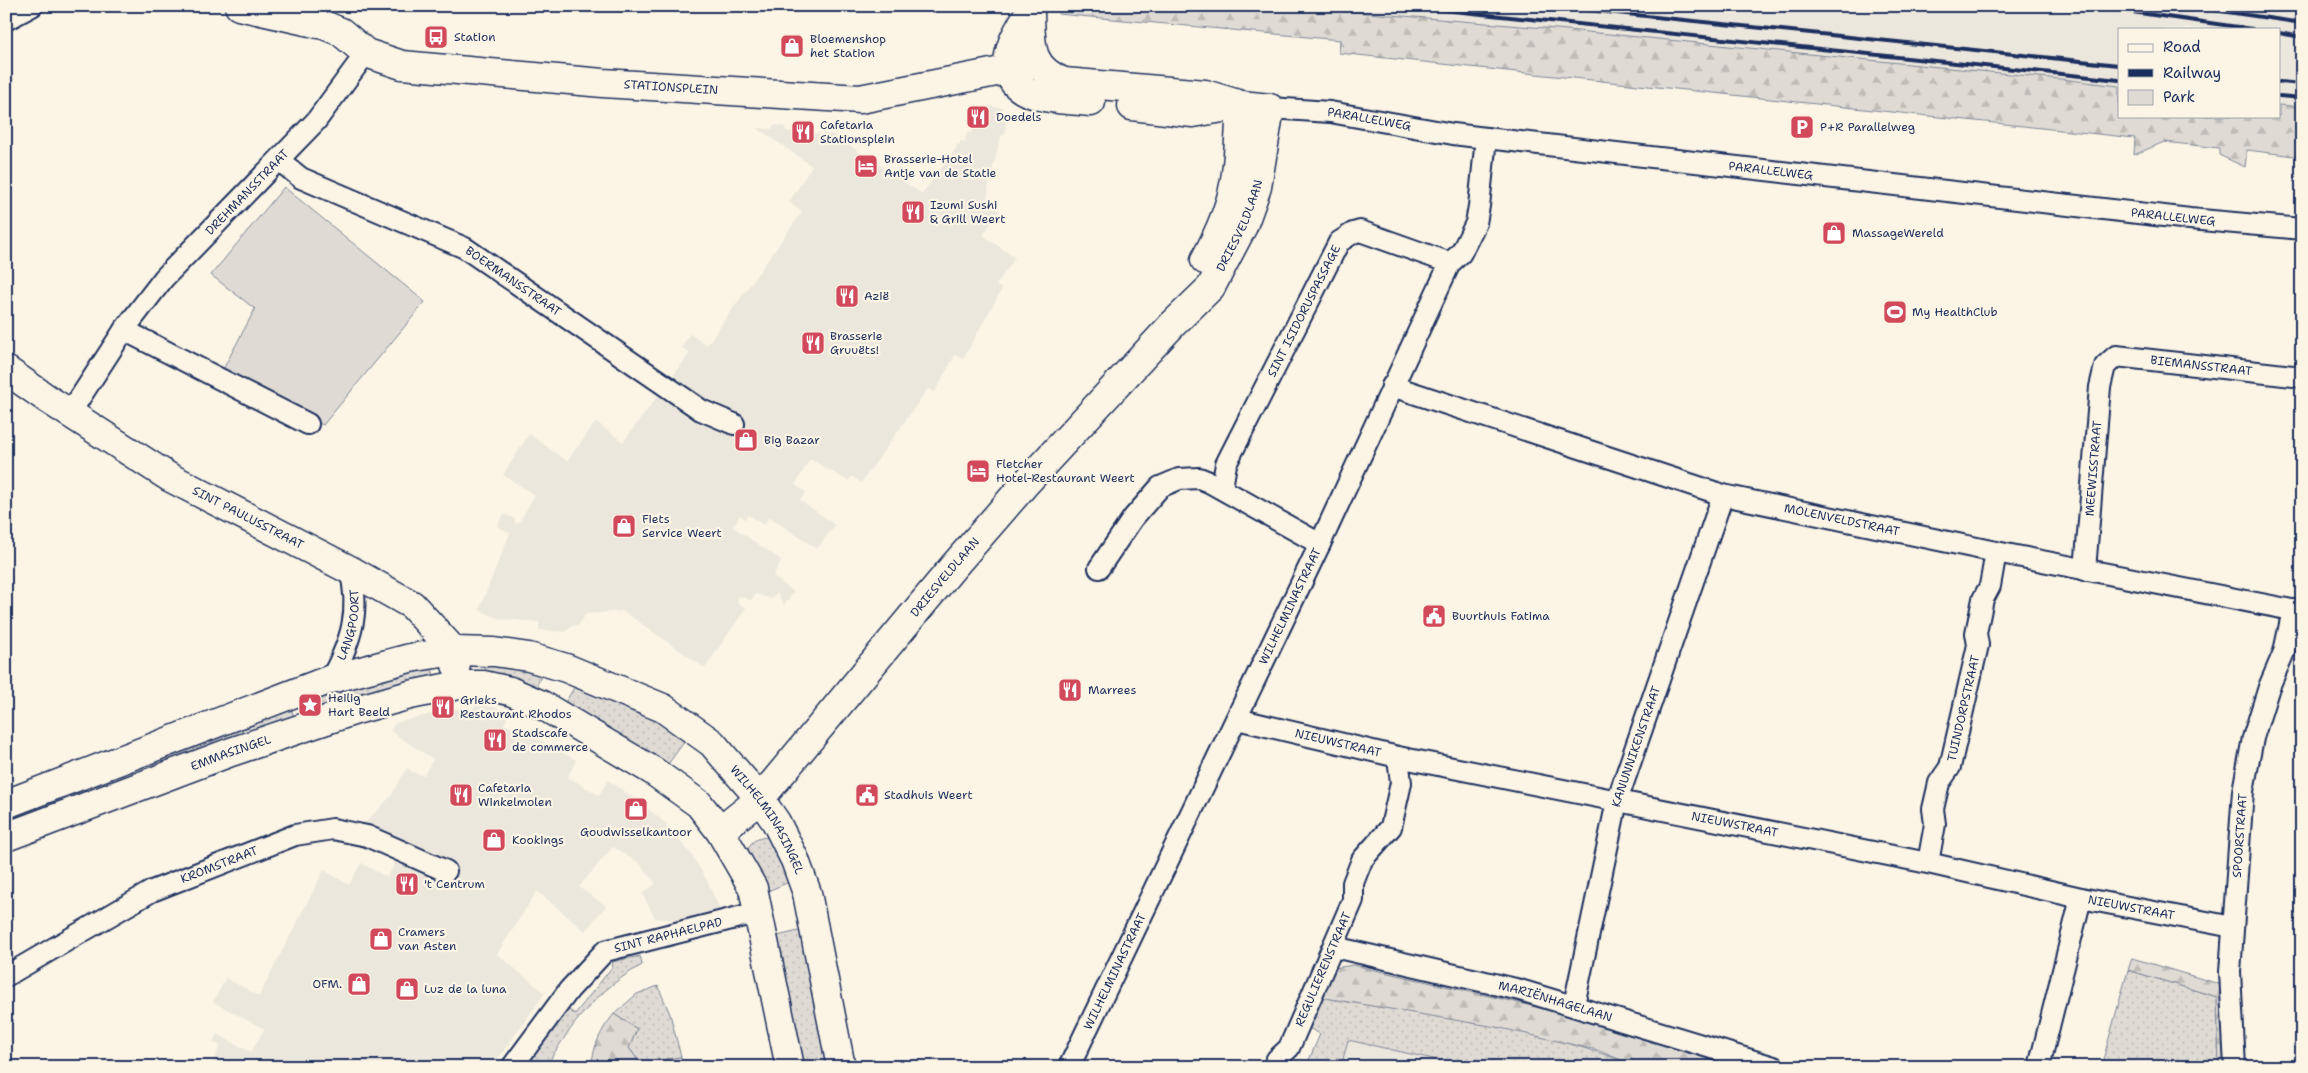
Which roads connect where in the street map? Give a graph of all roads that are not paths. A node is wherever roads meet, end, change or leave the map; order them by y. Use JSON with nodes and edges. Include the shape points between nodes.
{"nodes":[{"id":1,"x":32,"y":6,"type":"edge"},
{"id":2,"x":240,"y":6,"type":"edge"},
{"id":3,"x":1031,"y":9,"type":"edge"},
{"id":4,"x":6,"y":20,"type":"edge"},
{"id":5,"x":366,"y":53,"type":"junction"},
{"id":6,"x":1037,"y":64,"type":"junction"},
{"id":7,"x":1008,"y":69,"type":"junction"},
{"id":8,"x":1242,"y":105,"type":"junction"},
{"id":9,"x":1270,"y":108,"type":"junction"},
{"id":10,"x":1486,"y":138,"type":"junction"},
{"id":11,"x":280,"y":161,"type":"junction"},
{"id":12,"x":2302,"y":229,"type":"edge"},
{"id":13,"x":1450,"y":263,"type":"junction"},
{"id":14,"x":1173,"y":324,"type":"junction"},
{"id":15,"x":124,"y":330,"type":"junction"},
{"id":16,"x":2105,"y":366,"type":"joint"},
{"id":17,"x":6,"y":370,"type":"edge"},
{"id":18,"x":2302,"y":377,"type":"edge"},
{"id":19,"x":1392,"y":386,"type":"junction"},
{"id":20,"x":70,"y":413,"type":"junction"},
{"id":21,"x":308,"y":424,"type":"dead end"},
{"id":22,"x":734,"y":424,"type":"dead end"},
{"id":23,"x":1222,"y":488,"type":"junction"},
{"id":24,"x":1723,"y":495,"type":"junction"},
{"id":25,"x":1320,"y":544,"type":"junction"},
{"id":26,"x":1996,"y":552,"type":"junction"},
{"id":27,"x":1099,"y":568,"type":"dead end"},
{"id":28,"x":350,"y":570,"type":"junction"},
{"id":29,"x":2085,"y":570,"type":"junction"},
{"id":30,"x":2297,"y":611,"type":"edge"},
{"id":31,"x":454,"y":651,"type":"junction"},
{"id":32,"x":331,"y":679,"type":"junction"},
{"id":33,"x":459,"y":685,"type":"junction"},
{"id":34,"x":1237,"y":719,"type":"junction"},
{"id":35,"x":1398,"y":757,"type":"junction"},
{"id":36,"x":760,"y":798,"type":"junction"},
{"id":37,"x":1617,"y":801,"type":"junction"},
{"id":38,"x":6,"y":804,"type":"edge"},
{"id":39,"x":720,"y":830,"type":"junction"},
{"id":40,"x":7,"y":834,"type":"edge"},
{"id":41,"x":1928,"y":863,"type":"junction"},
{"id":42,"x":446,"y":871,"type":"dead end"},
{"id":43,"x":2082,"y":898,"type":"junction"},
{"id":44,"x":759,"y":912,"type":"junction"},
{"id":45,"x":2233,"y":928,"type":"junction"},
{"id":46,"x":1334,"y":947,"type":"junction"},
{"id":47,"x":6,"y":976,"type":"edge"},
{"id":48,"x":1574,"y":1006,"type":"junction"},
{"id":49,"x":512,"y":1067,"type":"edge"},
{"id":50,"x":790,"y":1067,"type":"edge"},
{"id":51,"x":841,"y":1067,"type":"edge"},
{"id":52,"x":1069,"y":1067,"type":"edge"},
{"id":53,"x":1273,"y":1067,"type":"edge"},
{"id":54,"x":1774,"y":1067,"type":"edge"},
{"id":55,"x":2039,"y":1067,"type":"edge"},
{"id":56,"x":2235,"y":1067,"type":"edge"}],
"edges":[{"from":1,"to":4,"type":"street"},
{"from":2,"to":5,"type":"street","name":"STATIONSPLEIN","via":[[324,24],[341,32]]},
{"from":3,"to":6,"type":"street","via":[[1031,42]]},
{"from":3,"to":7,"type":"street","via":[[1014,40]]},
{"from":5,"to":7,"type":"street","name":"STATIONSPLEIN","via":[[414,66],[843,99],[860,99]]},
{"from":5,"to":11,"type":"street","name":"DREHMANSSTRAAT","via":[[316,121]]},
{"from":6,"to":7,"type":"street"},
{"from":6,"to":8,"type":"street","name":"PARALLELWEG","via":[[1053,78],[1064,82],[1206,94]]},
{"from":7,"to":8,"type":"street","name":"PARALLELWEG","via":[[1013,82],[1020,88],[1049,98],[1193,113]]},
{"from":8,"to":9,"type":"street","name":"PARALLELWEG"},
{"from":8,"to":14,"type":"street","name":"DRIESVELDLAAN","via":[[1230,200],[1218,234]]},
{"from":9,"to":10,"type":"street","name":"PARALLELWEG","via":[[1330,112]]},
{"from":9,"to":14,"type":"street","name":"DRIESVELDLAAN","via":[[1257,187],[1243,226],[1210,287]]},
{"from":10,"to":12,"type":"street","name":"PARALLELWEG"},
{"from":10,"to":13,"type":"street","name":"WILHELMINASTRAAT","via":[[1476,223],[1461,254]]},
{"from":11,"to":15,"type":"street","name":"DREHMANSSTRAAT","via":[[164,278]]},
{"from":11,"to":22,"type":"street","name":"BOERMANSSTRAAT","via":[[301,178],[465,248],[702,410]]},
{"from":13,"to":19,"type":"street","name":"WILHELMINASTRAAT"},
{"from":13,"to":23,"type":"street","name":"SINT ISIDORUSPASSAGE","via":[[1360,232],[1339,242],[1226,464]]},
{"from":14,"to":36,"type":"street","name":"DRIESVELDLAAN","via":[[953,566]]},
{"from":15,"to":20,"type":"street","name":"DREHMANSSTRAAT"},
{"from":15,"to":21,"type":"street"},
{"from":16,"to":18,"type":"street","name":"BIEMANSSTRAAT","via":[[2116,356]]},
{"from":16,"to":29,"type":"street","name":"MEEWISSTRAAT","via":[[2100,387]]},
{"from":17,"to":20,"type":"street","name":"SINT PAULUSSTRAAT"},
{"from":19,"to":24,"type":"street","name":"MOLENVELDSTRAAT"},
{"from":19,"to":25,"type":"street","name":"WILHELMINASTRAAT"},
{"from":20,"to":28,"type":"street","name":"SINT PAULUSSTRAAT","via":[[169,477]]},
{"from":23,"to":25,"type":"street"},
{"from":23,"to":27,"type":"street","via":[[1199,478],[1179,479],[1160,487],[1133,518]]},
{"from":24,"to":26,"type":"street","name":"MOLENVELDSTRAAT"},
{"from":24,"to":37,"type":"street","name":"KANUNNIKENSTRAAT"},
{"from":25,"to":34,"type":"street","name":"WILHELMINASTRAAT"},
{"from":26,"to":29,"type":"street","name":"MOLENVELDSTRAAT"},
{"from":26,"to":41,"type":"street","name":"TUINDORPSTRAAT","via":[[1990,586],[1983,599],[1976,632],[1978,645],[1950,767],[1940,783],[1933,809],[1935,824]]},
{"from":28,"to":31,"type":"street","name":"SINT PAULUSSTRAAT","via":[[412,605]]},
{"from":28,"to":32,"type":"street","name":"LANGPOORT","via":[[356,590],[355,618],[343,657]]},
{"from":29,"to":30,"type":"street","name":"MOLENVELDSTRAAT"},
{"from":30,"to":45,"type":"street","name":"SPOORSTRAAT","via":[[2253,738],[2243,790]]},
{"from":31,"to":32,"type":"street","via":[[410,658]]},
{"from":31,"to":33,"type":"street"},
{"from":31,"to":36,"type":"street","name":"WILHELMINASINGEL","via":[[530,657],[566,668],[662,708],[712,743]]},
{"from":32,"to":38,"type":"street"},
{"from":33,"to":39,"type":"street","via":[[510,690],[542,705],[653,771],[699,804]]},
{"from":33,"to":40,"type":"street","name":"EMMASINGEL","via":[[410,694],[302,727]]},
{"from":34,"to":35,"type":"street","name":"NIEUWSTRAAT"},
{"from":34,"to":52,"type":"street","name":"WILHELMINASTRAAT"},
{"from":35,"to":37,"type":"street","name":"NIEUWSTRAAT"},
{"from":35,"to":46,"type":"street","name":"REGULIERENSTRAAT","via":[[1401,783],[1391,827],[1362,860],[1353,882],[1353,900]]},
{"from":36,"to":39,"type":"street","name":"DRIESVELDLAAN"},
{"from":36,"to":51,"type":"street","name":"WILHELMINASINGEL","via":[[795,860],[806,893]]},
{"from":37,"to":41,"type":"street","name":"NIEUWSTRAAT"},
{"from":37,"to":48,"type":"street","name":"KANUNNIKENSTRAAT"},
{"from":39,"to":44,"type":"street","via":[[753,888]]},
{"from":41,"to":43,"type":"street","name":"NIEUWSTRAAT"},
{"from":42,"to":47,"type":"street","name":"KROMSTRAAT","via":[[367,836],[333,830],[295,835],[152,891]]},
{"from":43,"to":45,"type":"street","name":"NIEUWSTRAAT"},
{"from":43,"to":55,"type":"street"},
{"from":44,"to":49,"type":"street","name":"SINT RAPHAELPAD","via":[[605,951],[569,990]]},
{"from":44,"to":50,"type":"street"},
{"from":45,"to":56,"type":"street","name":"SPOORSTRAAT","via":[[2230,972]]},
{"from":46,"to":48,"type":"street","name":"MARIËNHAGELAAN","via":[[1520,990]]},
{"from":46,"to":53,"type":"street","name":"REGULIERENSTRAAT","via":[[1289,1048]]},
{"from":48,"to":54,"type":"street","name":"MARIËNHAGELAAN"}]}
